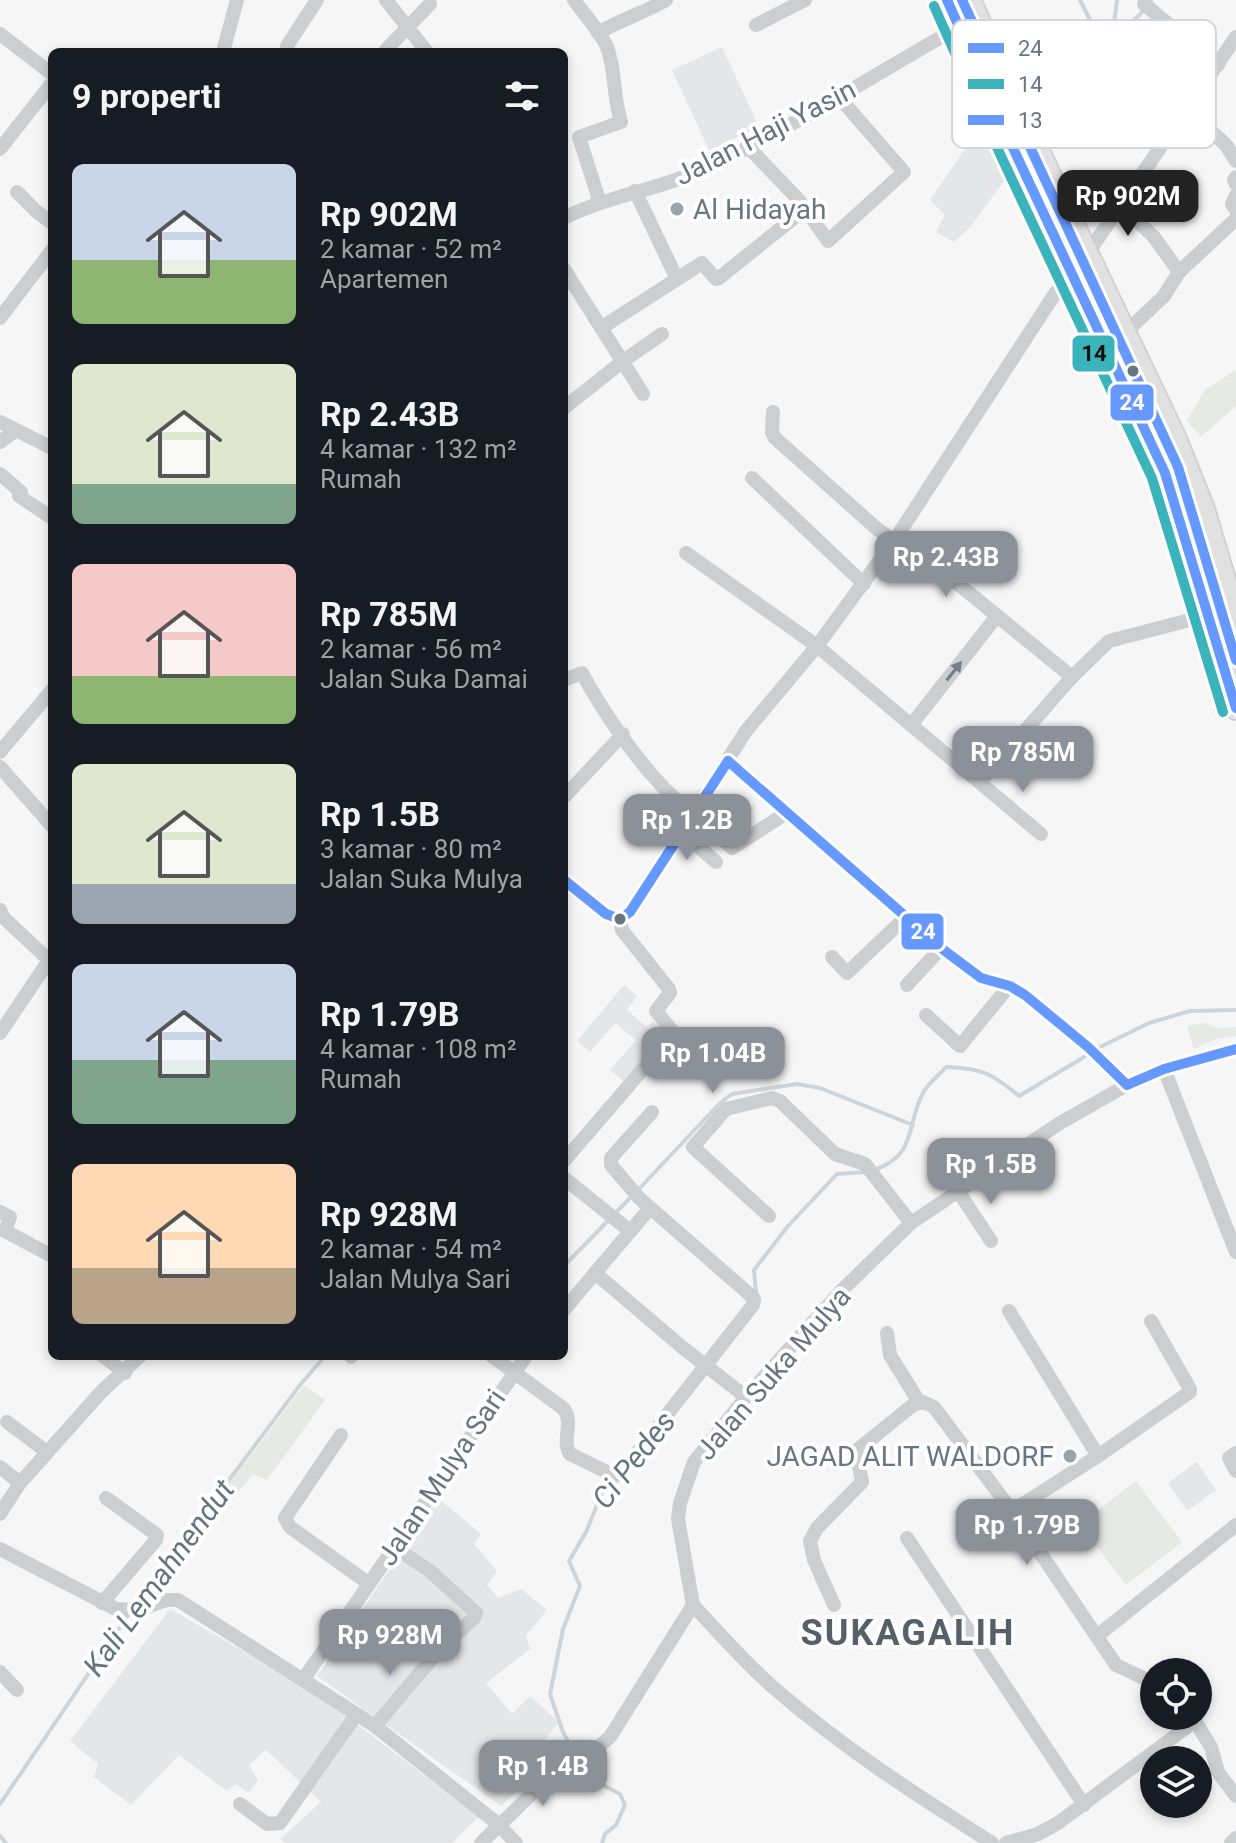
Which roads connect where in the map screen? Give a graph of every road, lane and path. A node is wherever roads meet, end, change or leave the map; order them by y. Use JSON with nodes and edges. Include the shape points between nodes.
{"nodes":[{"id":1,"x":237,"y":0,"type":"edge"},
{"id":2,"x":317,"y":0,"type":"edge"},
{"id":3,"x":386,"y":0,"type":"edge"},
{"id":4,"x":574,"y":0,"type":"edge"},
{"id":5,"x":666,"y":0,"type":"edge"},
{"id":6,"x":805,"y":0,"type":"edge"},
{"id":7,"x":947,"y":0,"type":"edge"},
{"id":8,"x":969,"y":0,"type":"edge"},
{"id":9,"x":430,"y":4,"type":"dead end"},
{"id":10,"x":1146,"y":6,"type":"dead end"},
{"id":11,"x":954,"y":20,"type":"edge"},
{"id":12,"x":978,"y":20,"type":"edge"},
{"id":13,"x":1163,"y":20,"type":"edge"},
{"id":14,"x":756,"y":25,"type":"dead end"},
{"id":15,"x":408,"y":26,"type":"junction"},
{"id":16,"x":952,"y":31,"type":"edge"},
{"id":17,"x":598,"y":33,"type":"junction"},
{"id":18,"x":0,"y":34,"type":"edge"},
{"id":19,"x":1236,"y":37,"type":"edge"},
{"id":20,"x":287,"y":46,"type":"dead end"},
{"id":21,"x":224,"y":48,"type":"edge"},
{"id":22,"x":389,"y":48,"type":"edge"},
{"id":23,"x":424,"y":48,"type":"edge"},
{"id":24,"x":1218,"y":65,"type":"joint"},
{"id":25,"x":1216,"y":68,"type":"edge"},
{"id":26,"x":48,"y":71,"type":"edge"},
{"id":27,"x":48,"y":88,"type":"edge"},
{"id":28,"x":838,"y":96,"type":"junction"},
{"id":29,"x":1216,"y":136,"type":"edge"},
{"id":30,"x":747,"y":146,"type":"junction"},
{"id":31,"x":1013,"y":148,"type":"edge"},
{"id":32,"x":1037,"y":148,"type":"edge"},
{"id":33,"x":1160,"y":148,"type":"edge"},
{"id":34,"x":0,"y":149,"type":"edge"},
{"id":35,"x":1236,"y":161,"type":"edge"},
{"id":36,"x":1236,"y":177,"type":"edge"},
{"id":37,"x":1236,"y":184,"type":"edge"},
{"id":38,"x":635,"y":191,"type":"junction"},
{"id":39,"x":17,"y":192,"type":"dead end"},
{"id":40,"x":1236,"y":195,"type":"edge"},
{"id":41,"x":600,"y":203,"type":"junction"},
{"id":42,"x":1121,"y":205,"type":"junction"},
{"id":43,"x":805,"y":209,"type":"junction"},
{"id":44,"x":1236,"y":210,"type":"edge"},
{"id":45,"x":568,"y":216,"type":"edge"},
{"id":46,"x":1236,"y":219,"type":"edge"},
{"id":47,"x":48,"y":220,"type":"edge"},
{"id":48,"x":1088,"y":253,"type":"junction"},
{"id":49,"x":48,"y":255,"type":"edge"},
{"id":50,"x":1179,"y":272,"type":"junction"},
{"id":51,"x":568,"y":275,"type":"edge"},
{"id":52,"x":677,"y":279,"type":"junction"},
{"id":53,"x":1075,"y":279,"type":"junction"},
{"id":54,"x":0,"y":318,"type":"edge"},
{"id":55,"x":601,"y":328,"type":"junction"},
{"id":56,"x":1125,"y":333,"type":"junction"},
{"id":57,"x":662,"y":334,"type":"dead end"},
{"id":58,"x":623,"y":361,"type":"junction"},
{"id":59,"x":643,"y":394,"type":"dead end"},
{"id":60,"x":568,"y":405,"type":"edge"},
{"id":61,"x":773,"y":412,"type":"dead end"},
{"id":62,"x":0,"y":422,"type":"edge"},
{"id":63,"x":15,"y":431,"type":"junction"},
{"id":64,"x":48,"y":441,"type":"edge"},
{"id":65,"x":0,"y":442,"type":"edge"},
{"id":66,"x":0,"y":474,"type":"edge"},
{"id":67,"x":752,"y":478,"type":"dead end"},
{"id":68,"x":48,"y":515,"type":"edge"},
{"id":69,"x":894,"y":541,"type":"junction"},
{"id":70,"x":919,"y":552,"type":"dead end"},
{"id":71,"x":686,"y":553,"type":"dead end"},
{"id":72,"x":864,"y":584,"type":"junction"},
{"id":73,"x":1209,"y":615,"type":"junction"},
{"id":74,"x":997,"y":616,"type":"junction"},
{"id":75,"x":1236,"y":620,"type":"edge"},
{"id":76,"x":817,"y":646,"type":"junction"},
{"id":77,"x":1072,"y":677,"type":"junction"},
{"id":78,"x":568,"y":678,"type":"edge"},
{"id":79,"x":48,"y":695,"type":"edge"},
{"id":80,"x":1236,"y":708,"type":"edge"},
{"id":81,"x":911,"y":725,"type":"junction"},
{"id":82,"x":623,"y":734,"type":"junction"},
{"id":83,"x":0,"y":752,"type":"edge"},
{"id":84,"x":728,"y":761,"type":"junction"},
{"id":85,"x":0,"y":767,"type":"edge"},
{"id":86,"x":980,"y":782,"type":"junction"},
{"id":87,"x":568,"y":793,"type":"edge"},
{"id":88,"x":788,"y":812,"type":"junction"},
{"id":89,"x":694,"y":814,"type":"junction"},
{"id":90,"x":48,"y":821,"type":"edge"},
{"id":91,"x":682,"y":832,"type":"junction"},
{"id":92,"x":1041,"y":834,"type":"dead end"},
{"id":93,"x":716,"y":862,"type":"dead end"},
{"id":94,"x":568,"y":883,"type":"edge"},
{"id":95,"x":0,"y":910,"type":"edge"},
{"id":96,"x":906,"y":917,"type":"junction"},
{"id":97,"x":620,"y":919,"type":"junction"},
{"id":98,"x":941,"y":948,"type":"junction"},
{"id":99,"x":48,"y":955,"type":"edge"},
{"id":100,"x":832,"y":957,"type":"dead end"},
{"id":101,"x":48,"y":962,"type":"edge"},
{"id":102,"x":907,"y":985,"type":"dead end"},
{"id":103,"x":1009,"y":986,"type":"junction"},
{"id":104,"x":926,"y":1015,"type":"dead end"},
{"id":105,"x":1,"y":1029,"type":"edge"},
{"id":106,"x":1236,"y":1049,"type":"edge"},
{"id":107,"x":1164,"y":1069,"type":"junction"},
{"id":108,"x":1127,"y":1085,"type":"junction"},
{"id":109,"x":652,"y":1112,"type":"dead end"},
{"id":110,"x":568,"y":1156,"type":"edge"},
{"id":111,"x":568,"y":1181,"type":"edge"},
{"id":112,"x":958,"y":1191,"type":"junction"},
{"id":113,"x":644,"y":1203,"type":"junction"},
{"id":114,"x":0,"y":1212,"type":"edge"},
{"id":115,"x":769,"y":1216,"type":"dead end"},
{"id":116,"x":911,"y":1223,"type":"junction"},
{"id":117,"x":625,"y":1227,"type":"junction"},
{"id":118,"x":991,"y":1241,"type":"dead end"},
{"id":119,"x":1236,"y":1252,"type":"edge"},
{"id":120,"x":48,"y":1254,"type":"edge"},
{"id":121,"x":595,"y":1273,"type":"junction"},
{"id":122,"x":568,"y":1305,"type":"edge"},
{"id":123,"x":1009,"y":1311,"type":"dead end"},
{"id":124,"x":1151,"y":1321,"type":"dead end"},
{"id":125,"x":887,"y":1333,"type":"dead end"},
{"id":126,"x":108,"y":1360,"type":"edge"},
{"id":127,"x":136,"y":1360,"type":"edge"},
{"id":128,"x":497,"y":1360,"type":"edge"},
{"id":129,"x":523,"y":1360,"type":"edge"},
{"id":130,"x":704,"y":1365,"type":"junction"},
{"id":131,"x":125,"y":1373,"type":"junction"},
{"id":132,"x":512,"y":1373,"type":"junction"},
{"id":133,"x":746,"y":1397,"type":"junction"},
{"id":134,"x":919,"y":1402,"type":"junction"},
{"id":135,"x":7,"y":1422,"type":"dead end"},
{"id":136,"x":341,"y":1435,"type":"dead end"},
{"id":137,"x":47,"y":1452,"type":"junction"},
{"id":138,"x":1236,"y":1453,"type":"edge"},
{"id":139,"x":1098,"y":1456,"type":"junction"},
{"id":140,"x":0,"y":1467,"type":"edge"},
{"id":141,"x":1236,"y":1471,"type":"edge"},
{"id":142,"x":20,"y":1483,"type":"junction"},
{"id":143,"x":106,"y":1498,"type":"dead end"},
{"id":144,"x":1012,"y":1511,"type":"junction"},
{"id":145,"x":0,"y":1514,"type":"edge"},
{"id":146,"x":1236,"y":1525,"type":"edge"},
{"id":147,"x":907,"y":1538,"type":"dead end"},
{"id":148,"x":394,"y":1547,"type":"junction"},
{"id":149,"x":0,"y":1549,"type":"edge"},
{"id":150,"x":368,"y":1583,"type":"junction"},
{"id":151,"x":693,"y":1605,"type":"junction"},
{"id":152,"x":834,"y":1605,"type":"dead end"},
{"id":153,"x":109,"y":1606,"type":"junction"},
{"id":154,"x":1097,"y":1636,"type":"junction"},
{"id":155,"x":0,"y":1672,"type":"edge"},
{"id":156,"x":1140,"y":1677,"type":"edge"},
{"id":157,"x":303,"y":1680,"type":"junction"},
{"id":158,"x":17,"y":1690,"type":"dead end"},
{"id":159,"x":356,"y":1715,"type":"junction"},
{"id":160,"x":375,"y":1726,"type":"junction"},
{"id":161,"x":1179,"y":1730,"type":"edge"},
{"id":162,"x":1200,"y":1730,"type":"edge"},
{"id":163,"x":1236,"y":1796,"type":"edge"},
{"id":164,"x":240,"y":1804,"type":"dead end"},
{"id":165,"x":1084,"y":1805,"type":"junction"},
{"id":166,"x":498,"y":1824,"type":"junction"},
{"id":167,"x":1236,"y":1838,"type":"edge"},
{"id":168,"x":1012,"y":1842,"type":"edge"},
{"id":169,"x":481,"y":1843,"type":"edge"},
{"id":170,"x":516,"y":1843,"type":"edge"},
{"id":171,"x":992,"y":1843,"type":"edge"},
{"id":172,"x":1231,"y":1843,"type":"edge"}],
"edges":[{"from":1,"to":21,"type":"street"},
{"from":2,"to":20,"type":"street"},
{"from":3,"to":15,"type":"street"},
{"from":4,"to":17,"type":"street"},
{"from":5,"to":17,"type":"street"},
{"from":6,"to":14,"type":"street"},
{"from":7,"to":11,"type":"highway"},
{"from":8,"to":12,"type":"highway"},
{"from":9,"to":15,"type":"street"},
{"from":10,"to":13,"type":"street"},
{"from":15,"to":22,"type":"street"},
{"from":15,"to":23,"type":"street"},
{"from":16,"to":28,"type":"street","name":"Jalan Haji Yasin"},
{"from":17,"to":41,"type":"street","via":[[606,45],[621,122],[579,137]]},
{"from":18,"to":26,"type":"street"},
{"from":19,"to":24,"type":"street"},
{"from":24,"to":25,"type":"street"},
{"from":27,"to":34,"type":"street"},
{"from":28,"to":30,"type":"street","name":"Jalan Haji Yasin"},
{"from":28,"to":43,"type":"street","via":[[904,172],[828,241]]},
{"from":29,"to":35,"type":"street"},
{"from":30,"to":38,"type":"street","name":"Jalan Haji Yasin","via":[[691,175]]},
{"from":30,"to":43,"type":"street"},
{"from":31,"to":53,"type":"highway"},
{"from":32,"to":48,"type":"highway"},
{"from":33,"to":42,"type":"street"},
{"from":36,"to":37,"type":"street"},
{"from":38,"to":41,"type":"street","name":"Jalan Haji Yasin"},
{"from":38,"to":52,"type":"street"},
{"from":39,"to":47,"type":"street"},
{"from":40,"to":44,"type":"street"},
{"from":41,"to":45,"type":"street","name":"Jalan Haji Yasin"},
{"from":42,"to":48,"type":"street"},
{"from":42,"to":50,"type":"street"},
{"from":43,"to":52,"type":"street","via":[[719,278],[702,263]]},
{"from":46,"to":50,"type":"street"},
{"from":48,"to":56,"type":"highway"},
{"from":49,"to":54,"type":"street"},
{"from":50,"to":56,"type":"street","via":[[1164,296]]},
{"from":51,"to":55,"type":"street"},
{"from":52,"to":55,"type":"street"},
{"from":53,"to":69,"type":"street","via":[[1056,292]]},
{"from":53,"to":73,"type":"highway","via":[[1165,473]]},
{"from":55,"to":58,"type":"street"},
{"from":56,"to":75,"type":"highway","via":[[1203,509]]},
{"from":57,"to":58,"type":"street"},
{"from":58,"to":59,"type":"street"},
{"from":58,"to":60,"type":"street"},
{"from":61,"to":69,"type":"street","via":[[775,438]]},
{"from":62,"to":63,"type":"street"},
{"from":63,"to":64,"type":"street"},
{"from":63,"to":65,"type":"street"},
{"from":66,"to":68,"type":"street","via":[[21,492],[19,496]]},
{"from":67,"to":72,"type":"street"},
{"from":69,"to":72,"type":"street"},
{"from":70,"to":74,"type":"street"},
{"from":71,"to":76,"type":"street"},
{"from":72,"to":76,"type":"street"},
{"from":73,"to":77,"type":"street","via":[[1109,641]]},
{"from":73,"to":80,"type":"highway"},
{"from":74,"to":77,"type":"street"},
{"from":81,"to":74,"type":"street","one_way":true},
{"from":76,"to":81,"type":"street"},
{"from":76,"to":84,"type":"street","via":[[761,711]]},
{"from":77,"to":86,"type":"street"},
{"from":78,"to":82,"type":"street","via":[[582,673]]},
{"from":79,"to":83,"type":"street"},
{"from":81,"to":86,"type":"street"},
{"from":82,"to":87,"type":"street"},
{"from":82,"to":89,"type":"street","via":[[670,794]]},
{"from":84,"to":88,"type":"street"},
{"from":84,"to":89,"type":"street"},
{"from":85,"to":90,"type":"street"},
{"from":86,"to":92,"type":"street"},
{"from":88,"to":89,"type":"street","via":[[732,848]]},
{"from":88,"to":96,"type":"street"},
{"from":89,"to":91,"type":"street"},
{"from":91,"to":93,"type":"street"},
{"from":91,"to":97,"type":"street","via":[[630,912]]},
{"from":94,"to":97,"type":"street"},
{"from":95,"to":99,"type":"street"},
{"from":96,"to":98,"type":"street"},
{"from":96,"to":100,"type":"street","via":[[847,973]]},
{"from":97,"to":110,"type":"street","via":[[622,930],[669,989],[656,1011],[674,1033]]},
{"from":98,"to":102,"type":"street"},
{"from":98,"to":103,"type":"street","via":[[981,978]]},
{"from":101,"to":105,"type":"street"},
{"from":103,"to":104,"type":"street","via":[[960,1046]]},
{"from":103,"to":108,"type":"street"},
{"from":106,"to":107,"type":"street","name":"Jalan Suka Mulya"},
{"from":107,"to":108,"type":"street","name":"Jalan Suka Mulya"},
{"from":107,"to":119,"type":"street"},
{"from":108,"to":112,"type":"street","name":"Jalan Suka Mulya"},
{"from":109,"to":113,"type":"street","via":[[611,1158],[611,1165]]},
{"from":111,"to":117,"type":"street"},
{"from":112,"to":116,"type":"street","name":"Jalan Suka Mulya"},
{"from":112,"to":118,"type":"street"},
{"from":113,"to":117,"type":"street"},
{"from":113,"to":130,"type":"street","via":[[754,1299]]},
{"from":114,"to":120,"type":"street","via":[[10,1217],[5,1231]]},
{"from":115,"to":116,"type":"street","via":[[694,1148],[726,1109],[760,1100],[778,1100],[835,1154],[865,1164]]},
{"from":116,"to":133,"type":"street","name":"Jalan Suka Mulya","via":[[841,1291]]},
{"from":117,"to":121,"type":"street"},
{"from":121,"to":122,"type":"street"},
{"from":121,"to":130,"type":"street"},
{"from":123,"to":139,"type":"street"},
{"from":124,"to":139,"type":"street","via":[[1190,1392]]},
{"from":125,"to":134,"type":"street","via":[[890,1355]]},
{"from":126,"to":131,"type":"street"},
{"from":127,"to":131,"type":"street"},
{"from":128,"to":132,"type":"street"},
{"from":129,"to":132,"type":"street","name":"Jalan Mulya Sari"},
{"from":130,"to":132,"type":"street","via":[[615,1476],[567,1451],[569,1420],[564,1409]]},
{"from":130,"to":133,"type":"street"},
{"from":131,"to":137,"type":"street"},
{"from":132,"to":148,"type":"street","name":"Jalan Mulya Sari"},
{"from":133,"to":151,"type":"street","name":"Jalan Suka Mulya","via":[[702,1449],[680,1503],[679,1532]]},
{"from":134,"to":144,"type":"street","via":[[934,1407]]},
{"from":134,"to":152,"type":"street","via":[[856,1451],[862,1482],[810,1541]]},
{"from":135,"to":137,"type":"street"},
{"from":136,"to":150,"type":"street","via":[[285,1521]]},
{"from":137,"to":142,"type":"street"},
{"from":138,"to":141,"type":"street","via":[[1229,1458]]},
{"from":139,"to":144,"type":"street"},
{"from":140,"to":142,"type":"street"},
{"from":142,"to":145,"type":"street"},
{"from":143,"to":153,"type":"street","via":[[157,1535]]},
{"from":144,"to":154,"type":"street"},
{"from":146,"to":154,"type":"street"},
{"from":147,"to":165,"type":"street"},
{"from":148,"to":150,"type":"street","name":"Jalan Mulya Sari"},
{"from":148,"to":160,"type":"street","via":[[476,1613]]},
{"from":149,"to":153,"type":"street"},
{"from":150,"to":157,"type":"street","name":"Jalan Mulya Sari"},
{"from":151,"to":166,"type":"street","via":[[610,1737],[542,1784]]},
{"from":151,"to":171,"type":"street","via":[[771,1686],[816,1723],[875,1769]]},
{"from":153,"to":157,"type":"street","via":[[138,1610],[178,1600]]},
{"from":154,"to":156,"type":"street","via":[[1121,1669]]},
{"from":155,"to":158,"type":"street"},
{"from":157,"to":159,"type":"street"},
{"from":159,"to":160,"type":"street"},
{"from":159,"to":164,"type":"street","via":[[280,1823],[267,1824]]},
{"from":160,"to":166,"type":"street"},
{"from":161,"to":165,"type":"street"},
{"from":162,"to":163,"type":"street","via":[[1218,1772]]},
{"from":165,"to":168,"type":"street","via":[[1038,1834]]},
{"from":166,"to":169,"type":"street"},
{"from":166,"to":170,"type":"street"},
{"from":167,"to":172,"type":"street"}]}
